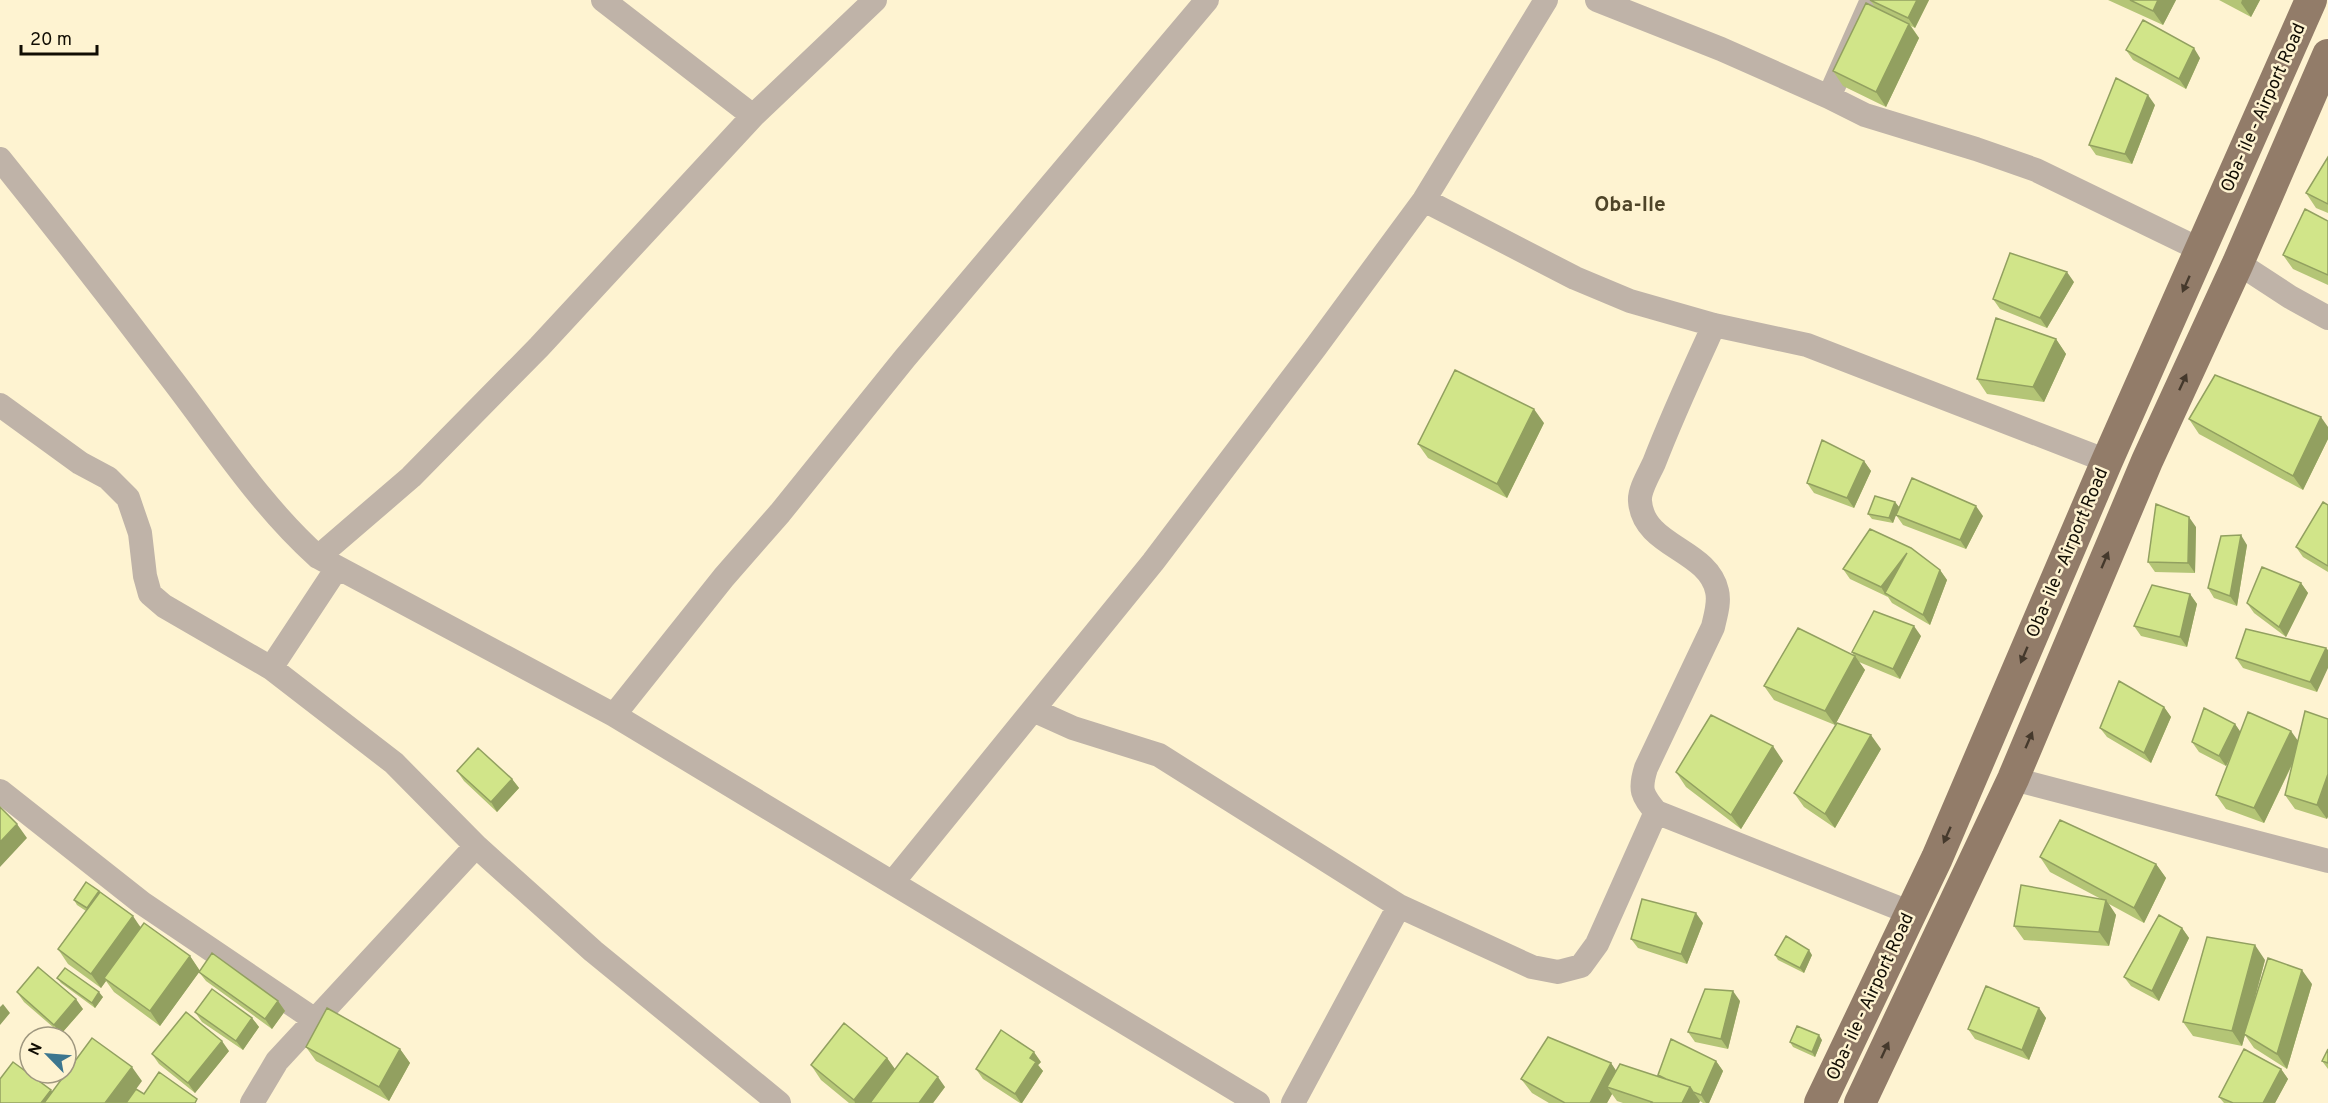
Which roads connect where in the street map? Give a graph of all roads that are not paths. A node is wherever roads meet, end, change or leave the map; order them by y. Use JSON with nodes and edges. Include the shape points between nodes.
{"nodes":[{"id":1,"x":603,"y":0,"type":"edge"},
{"id":2,"x":875,"y":0,"type":"edge"},
{"id":3,"x":1207,"y":0,"type":"edge"},
{"id":4,"x":1546,"y":0,"type":"edge"},
{"id":5,"x":1597,"y":0,"type":"edge"},
{"id":6,"x":1872,"y":0,"type":"edge"},
{"id":7,"x":2311,"y":0,"type":"edge"},
{"id":8,"x":2328,"y":55,"type":"edge"},
{"id":9,"x":1829,"y":97,"type":"junction"},
{"id":10,"x":753,"y":116,"type":"junction"},
{"id":11,"x":0,"y":159,"type":"edge"},
{"id":12,"x":1424,"y":200,"type":"junction"},
{"id":13,"x":2201,"y":250,"type":"junction"},
{"id":14,"x":2238,"y":263,"type":"junction"},
{"id":15,"x":2328,"y":318,"type":"edge"},
{"id":16,"x":1714,"y":325,"type":"junction"},
{"id":17,"x":0,"y":405,"type":"edge"},
{"id":18,"x":2107,"y":461,"type":"junction"},
{"id":19,"x":328,"y":562,"type":"junction"},
{"id":20,"x":271,"y":668,"type":"junction"},
{"id":21,"x":1033,"y":710,"type":"junction"},
{"id":22,"x":614,"y":715,"type":"junction"},
{"id":23,"x":2013,"y":779,"type":"junction"},
{"id":24,"x":0,"y":790,"type":"edge"},
{"id":25,"x":1656,"y":812,"type":"junction"},
{"id":26,"x":476,"y":846,"type":"junction"},
{"id":27,"x":2328,"y":861,"type":"edge"},
{"id":28,"x":893,"y":882,"type":"junction"},
{"id":29,"x":1399,"y":906,"type":"junction"},
{"id":30,"x":1911,"y":913,"type":"junction"},
{"id":31,"x":315,"y":1020,"type":"junction"},
{"id":32,"x":252,"y":1103,"type":"edge"},
{"id":33,"x":779,"y":1103,"type":"edge"},
{"id":34,"x":1258,"y":1103,"type":"edge"},
{"id":35,"x":1293,"y":1103,"type":"edge"},
{"id":36,"x":1820,"y":1103,"type":"edge"},
{"id":37,"x":1860,"y":1103,"type":"edge"}],
"edges":[{"from":1,"to":10,"type":"street"},
{"from":2,"to":10,"type":"street"},
{"from":3,"to":22,"type":"street","via":[[905,358]]},
{"from":4,"to":12,"type":"street"},
{"from":5,"to":9,"type":"street"},
{"from":6,"to":9,"type":"street"},
{"from":7,"to":13,"type":"main road","name":"Oba- ile - Airport Road"},
{"from":8,"to":14,"type":"main road","name":"Oba- ile - Airport Road"},
{"from":9,"to":13,"type":"street","via":[[1865,115],[2036,170]]},
{"from":10,"to":19,"type":"street","via":[[539,347]]},
{"from":11,"to":19,"type":"street","via":[[249,483],[291,532]]},
{"from":12,"to":16,"type":"street","via":[[1630,302]]},
{"from":12,"to":21,"type":"street","via":[[1153,562]]},
{"from":13,"to":18,"type":"main road","name":"Oba- ile - Airport Road","one_way":true},
{"from":14,"to":15,"type":"street"},
{"from":23,"to":14,"type":"main road","name":"Oba- ile - Airport Road","one_way":true,"via":[[2147,461]]},
{"from":16,"to":18,"type":"street","via":[[1807,345]]},
{"from":16,"to":25,"type":"street","via":[[1640,498],[1642,517],[1665,542],[1697,561],[1717,591],[1713,627],[1641,782],[1643,796]]},
{"from":17,"to":20,"type":"street","via":[[80,463],[108,478],[128,498],[140,533],[150,594]]},
{"from":18,"to":30,"type":"main road","name":"Oba- ile - Airport Road","one_way":true},
{"from":19,"to":20,"type":"street"},
{"from":19,"to":22,"type":"street"},
{"from":20,"to":26,"type":"street","via":[[394,764]]},
{"from":21,"to":28,"type":"street"},
{"from":21,"to":29,"type":"street","via":[[1082,731],[1159,755]]},
{"from":22,"to":28,"type":"street"},
{"from":23,"to":27,"type":"street"},
{"from":37,"to":23,"type":"main road","name":"Oba- ile - Airport Road","one_way":true},
{"from":24,"to":31,"type":"street","via":[[142,903]]},
{"from":25,"to":29,"type":"street","via":[[1597,944],[1581,966],[1558,972],[1532,967]]},
{"from":25,"to":30,"type":"street"},
{"from":26,"to":31,"type":"street"},
{"from":26,"to":33,"type":"street","via":[[593,951]]},
{"from":28,"to":34,"type":"street"},
{"from":29,"to":35,"type":"street"},
{"from":30,"to":36,"type":"main road","name":"Oba- ile - Airport Road"},
{"from":31,"to":32,"type":"street","via":[[277,1061]]}]}
